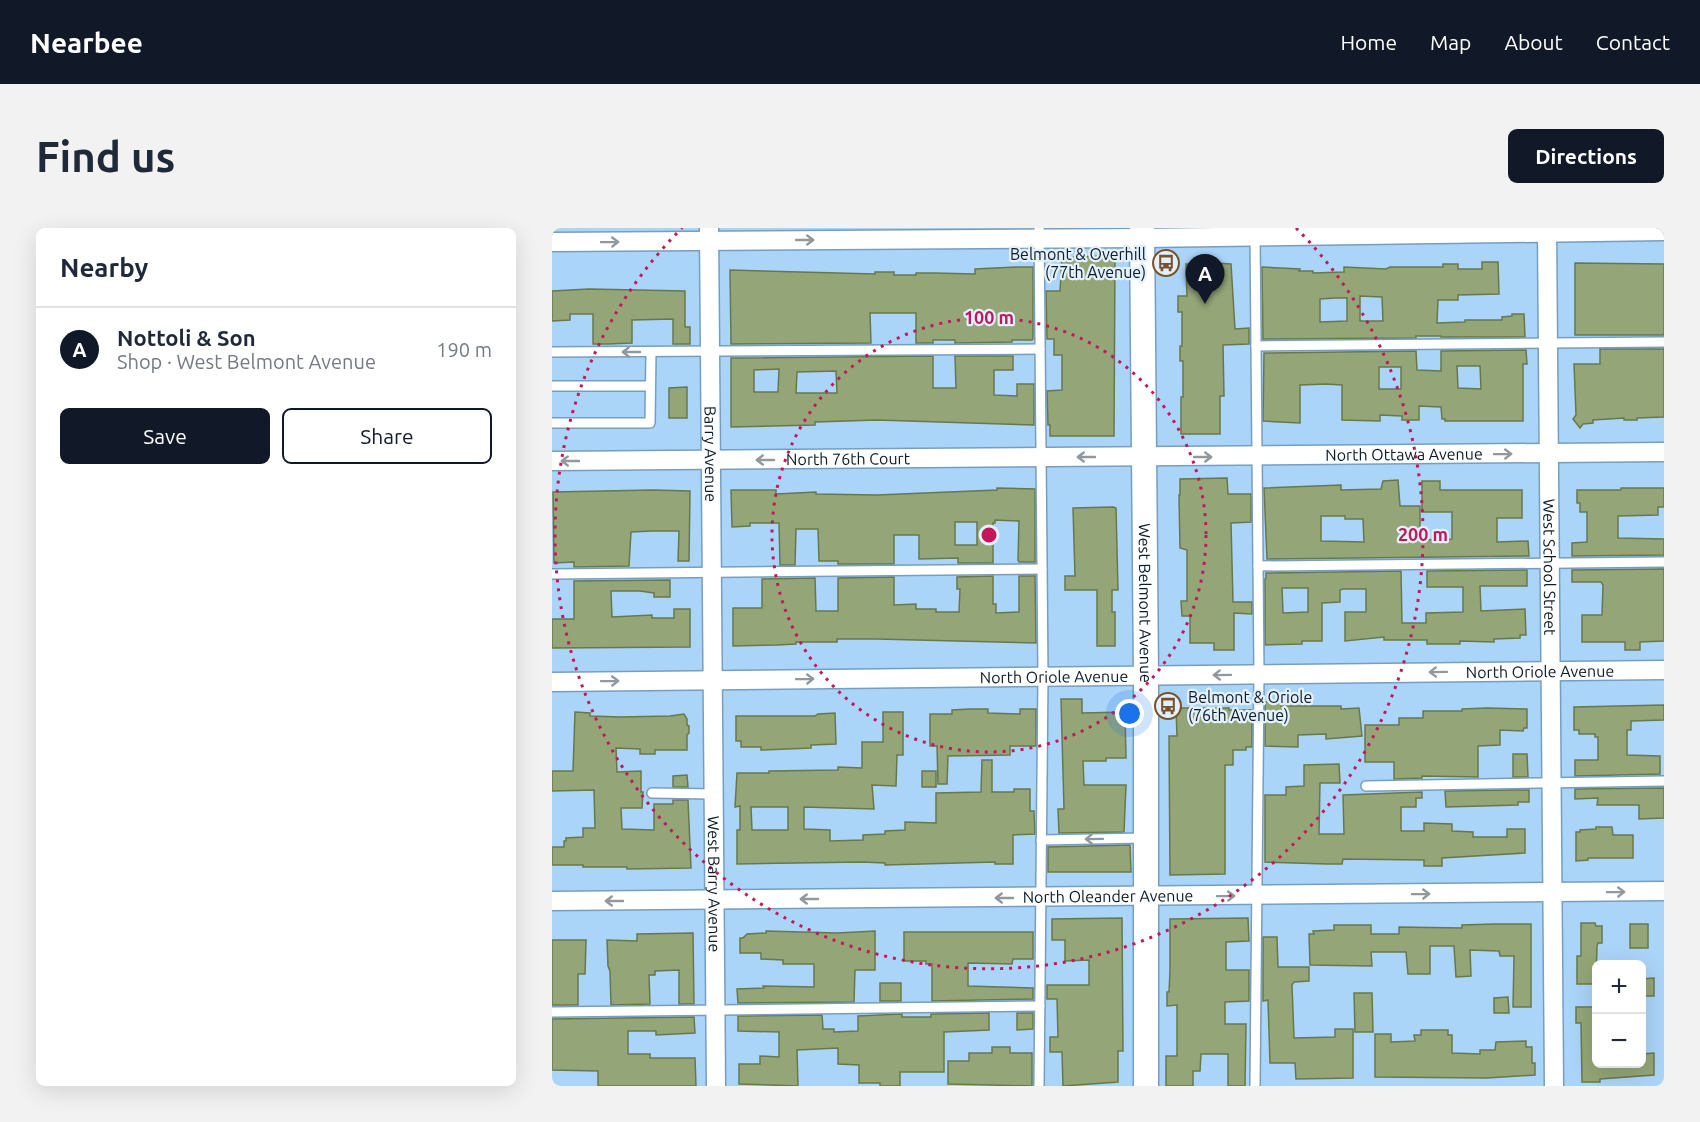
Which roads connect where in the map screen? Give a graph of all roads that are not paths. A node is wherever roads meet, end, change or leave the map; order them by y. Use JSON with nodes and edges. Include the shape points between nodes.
{"nodes":[{"id":1,"x":1547,"y":230,"type":"edge"},
{"id":2,"x":1664,"y":231,"type":"edge"},
{"id":3,"x":1255,"y":232,"type":"edge"},
{"id":4,"x":1039,"y":233,"type":"edge"},
{"id":5,"x":1142,"y":233,"type":"edge"},
{"id":6,"x":709,"y":235,"type":"edge"},
{"id":7,"x":552,"y":243,"type":"edge"},
{"id":8,"x":1664,"y":342,"type":"edge"},
{"id":9,"x":1548,"y":344,"type":"junction"},
{"id":10,"x":1256,"y":346,"type":"junction"},
{"id":11,"x":1040,"y":349,"type":"junction"},
{"id":12,"x":552,"y":352,"type":"edge"},
{"id":13,"x":651,"y":352,"type":"junction"},
{"id":14,"x":710,"y":352,"type":"junction"},
{"id":15,"x":552,"y":386,"type":"edge"},
{"id":16,"x":651,"y":386,"type":"junction"},
{"id":17,"x":552,"y":423,"type":"edge"},
{"id":18,"x":1664,"y":452,"type":"edge"},
{"id":19,"x":1549,"y":453,"type":"junction"},
{"id":20,"x":1144,"y":457,"type":"junction"},
{"id":21,"x":1257,"y":457,"type":"junction"},
{"id":22,"x":1041,"y":458,"type":"junction"},
{"id":23,"x":711,"y":460,"type":"junction"},
{"id":24,"x":552,"y":461,"type":"edge"},
{"id":25,"x":1664,"y":562,"type":"edge"},
{"id":26,"x":1550,"y":563,"type":"junction"},
{"id":27,"x":1258,"y":566,"type":"junction"},
{"id":28,"x":1042,"y":569,"type":"junction"},
{"id":29,"x":711,"y":572,"type":"junction"},
{"id":30,"x":552,"y":574,"type":"edge"},
{"id":31,"x":1664,"y":670,"type":"edge"},
{"id":32,"x":1551,"y":671,"type":"junction"},
{"id":33,"x":1259,"y":674,"type":"junction"},
{"id":34,"x":1146,"y":675,"type":"junction"},
{"id":35,"x":1043,"y":676,"type":"junction"},
{"id":36,"x":712,"y":680,"type":"junction"},
{"id":37,"x":552,"y":682,"type":"edge"},
{"id":38,"x":1664,"y":781,"type":"edge"},
{"id":39,"x":1552,"y":783,"type":"junction"},
{"id":40,"x":1366,"y":786,"type":"dead end"},
{"id":41,"x":652,"y":793,"type":"dead end"},
{"id":42,"x":713,"y":794,"type":"junction"},
{"id":43,"x":1146,"y":837,"type":"junction"},
{"id":44,"x":1041,"y":840,"type":"junction"},
{"id":45,"x":1664,"y":891,"type":"edge"},
{"id":46,"x":1553,"y":892,"type":"junction"},
{"id":47,"x":1257,"y":896,"type":"junction"},
{"id":48,"x":1146,"y":897,"type":"junction"},
{"id":49,"x":1041,"y":898,"type":"junction"},
{"id":50,"x":714,"y":900,"type":"junction"},
{"id":51,"x":552,"y":902,"type":"edge"},
{"id":52,"x":1040,"y":1006,"type":"junction"},
{"id":53,"x":716,"y":1011,"type":"junction"},
{"id":54,"x":552,"y":1012,"type":"edge"},
{"id":55,"x":716,"y":1086,"type":"edge"},
{"id":56,"x":1039,"y":1086,"type":"edge"},
{"id":57,"x":1146,"y":1086,"type":"edge"},
{"id":58,"x":1255,"y":1086,"type":"edge"},
{"id":59,"x":1554,"y":1086,"type":"edge"}],
"edges":[{"from":1,"to":2,"type":"street"},
{"from":1,"to":3,"type":"street"},
{"from":1,"to":9,"type":"street","name":"West School Street"},
{"from":3,"to":5,"type":"street"},
{"from":3,"to":10,"type":"lane"},
{"from":4,"to":5,"type":"street"},
{"from":6,"to":4,"type":"street","one_way":true},
{"from":4,"to":11,"type":"lane"},
{"from":5,"to":20,"type":"main road","name":"West Belmont Avenue"},
{"from":7,"to":6,"type":"street","one_way":true},
{"from":6,"to":14,"type":"street","name":"Barry Avenue"},
{"from":8,"to":9,"type":"lane"},
{"from":9,"to":10,"type":"lane"},
{"from":9,"to":19,"type":"street","name":"West School Street"},
{"from":10,"to":21,"type":"lane"},
{"from":11,"to":14,"type":"lane"},
{"from":11,"to":22,"type":"lane"},
{"from":13,"to":12,"type":"lane","one_way":true},
{"from":13,"to":14,"type":"lane"},
{"from":13,"to":16,"type":"lane"},
{"from":14,"to":23,"type":"street","name":"Barry Avenue"},
{"from":15,"to":16,"type":"lane"},
{"from":16,"to":17,"type":"lane","via":[[650,423]]},
{"from":18,"to":19,"type":"street","name":"North Ottawa Avenue"},
{"from":21,"to":19,"type":"street","name":"North Ottawa Avenue","one_way":true},
{"from":19,"to":26,"type":"street","name":"West School Street"},
{"from":20,"to":21,"type":"street","name":"North Ottawa Avenue","one_way":true},
{"from":20,"to":22,"type":"street","name":"North 76th Court","one_way":true},
{"from":20,"to":34,"type":"main road","name":"West Belmont Avenue"},
{"from":21,"to":27,"type":"lane"},
{"from":22,"to":23,"type":"street","name":"North 76th Court","one_way":true},
{"from":22,"to":28,"type":"lane"},
{"from":23,"to":24,"type":"street","name":"North 76th Court","one_way":true},
{"from":23,"to":29,"type":"street","name":"Barry Avenue"},
{"from":25,"to":26,"type":"lane"},
{"from":26,"to":27,"type":"lane"},
{"from":26,"to":32,"type":"street","name":"West School Street"},
{"from":27,"to":33,"type":"lane"},
{"from":28,"to":29,"type":"lane"},
{"from":28,"to":35,"type":"lane"},
{"from":29,"to":30,"type":"lane"},
{"from":29,"to":36,"type":"street","name":"Barry Avenue"},
{"from":31,"to":32,"type":"street","name":"North Oriole Avenue"},
{"from":32,"to":33,"type":"street","name":"North Oriole Avenue","one_way":true},
{"from":32,"to":39,"type":"street","name":"West School Street"},
{"from":33,"to":34,"type":"street","name":"North Oriole Avenue","one_way":true},
{"from":33,"to":47,"type":"lane"},
{"from":34,"to":35,"type":"street","name":"North Oriole Avenue"},
{"from":34,"to":43,"type":"main road","name":"West Belmont Avenue"},
{"from":36,"to":35,"type":"street","name":"North Oriole Avenue","one_way":true},
{"from":35,"to":44,"type":"lane"},
{"from":37,"to":36,"type":"street","name":"North Oriole Avenue","one_way":true},
{"from":36,"to":42,"type":"street","name":"West Barry Avenue"},
{"from":38,"to":39,"type":"lane"},
{"from":39,"to":40,"type":"lane"},
{"from":39,"to":46,"type":"street","name":"West School Street"},
{"from":41,"to":42,"type":"lane"},
{"from":42,"to":50,"type":"street","name":"West Barry Avenue"},
{"from":43,"to":44,"type":"lane","one_way":true},
{"from":43,"to":48,"type":"main road","name":"West Belmont Avenue"},
{"from":44,"to":49,"type":"lane"},
{"from":46,"to":45,"type":"street","name":"North Oleander Avenue","one_way":true},
{"from":47,"to":46,"type":"street","name":"North Oleander Avenue","one_way":true},
{"from":46,"to":59,"type":"street","name":"West School Street"},
{"from":48,"to":47,"type":"street","name":"North Oleander Avenue","one_way":true},
{"from":47,"to":58,"type":"lane"},
{"from":48,"to":49,"type":"street","name":"North Oleander Avenue"},
{"from":48,"to":57,"type":"main road","name":"West Belmont Avenue"},
{"from":49,"to":50,"type":"street","name":"North Oleander Avenue","one_way":true},
{"from":49,"to":52,"type":"lane"},
{"from":50,"to":51,"type":"street","name":"North Oleander Avenue","one_way":true},
{"from":50,"to":53,"type":"street","name":"West Barry Avenue"},
{"from":52,"to":53,"type":"lane"},
{"from":52,"to":56,"type":"lane"},
{"from":53,"to":54,"type":"lane"},
{"from":53,"to":55,"type":"street","name":"West Barry Avenue"}]}
